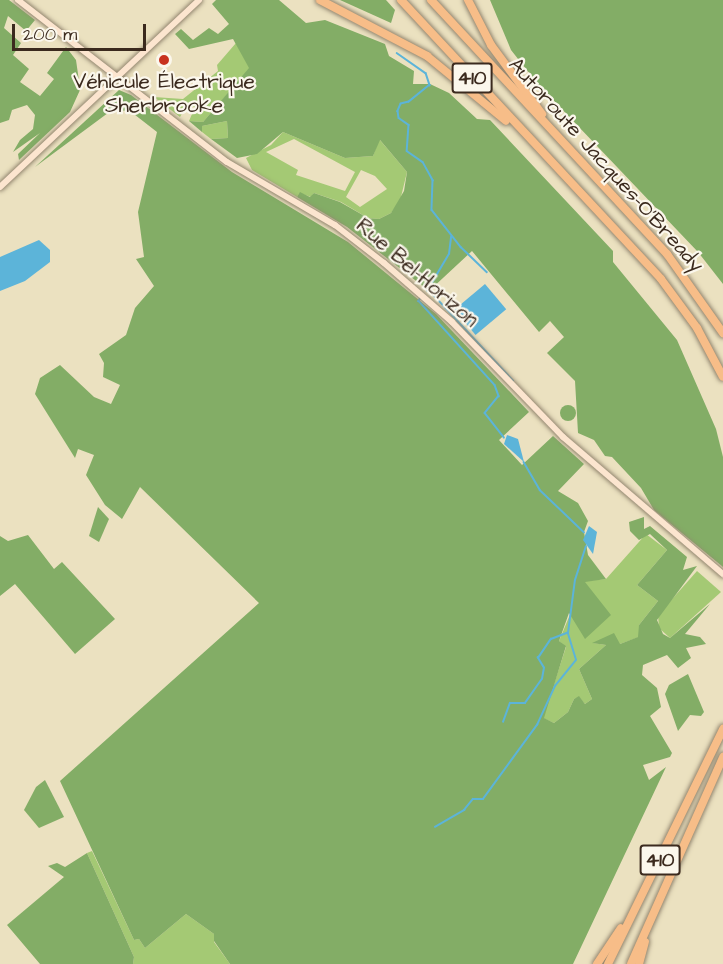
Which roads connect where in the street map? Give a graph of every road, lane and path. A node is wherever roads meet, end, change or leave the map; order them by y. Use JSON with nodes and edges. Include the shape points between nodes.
{"nodes":[{"id":1,"x":18,"y":0,"type":"edge"},
{"id":2,"x":200,"y":0,"type":"edge"},
{"id":3,"x":320,"y":0,"type":"edge"},
{"id":4,"x":401,"y":0,"type":"edge"},
{"id":5,"x":431,"y":0,"type":"edge"},
{"id":6,"x":468,"y":0,"type":"edge"},
{"id":7,"x":118,"y":78,"type":"junction"},
{"id":8,"x":571,"y":151,"type":"junction"},
{"id":9,"x":543,"y":155,"type":"junction"},
{"id":10,"x":0,"y":186,"type":"edge"},
{"id":11,"x":723,"y":333,"type":"edge"},
{"id":12,"x":723,"y":377,"type":"edge"},
{"id":13,"x":723,"y":574,"type":"edge"},
{"id":14,"x":723,"y":729,"type":"edge"},
{"id":15,"x":723,"y":757,"type":"edge"},
{"id":16,"x":637,"y":905,"type":"junction"},
{"id":17,"x":653,"y":915,"type":"junction"},
{"id":18,"x":597,"y":964,"type":"edge"},
{"id":19,"x":608,"y":964,"type":"edge"},
{"id":20,"x":631,"y":964,"type":"edge"},
{"id":21,"x":639,"y":964,"type":"edge"}],
"edges":[{"from":1,"to":7,"type":"street","name":"Rue Bel-Horizon"},
{"from":2,"to":7,"type":"street"},
{"from":3,"to":9,"type":"highway","via":[[433,60]]},
{"from":4,"to":9,"type":"highway","name":"Autoroute Jacques-O'Bready","number":"410"},
{"from":5,"to":8,"type":"highway","name":"Autoroute Jacques-O'Bready","number":"410"},
{"from":6,"to":8,"type":"highway","via":[[494,49]]},
{"from":7,"to":10,"type":"street"},
{"from":7,"to":13,"type":"street","name":"Rue Bel-Horizon","via":[[227,162],[344,231],[415,288],[563,437]]},
{"from":8,"to":11,"type":"highway","name":"Autoroute Jacques-O'Bready","number":"410","via":[[677,266]]},
{"from":9,"to":12,"type":"highway","name":"Autoroute Jacques-O'Bready","number":"410","via":[[663,281],[697,328]]},
{"from":14,"to":16,"type":"highway","number":"410"},
{"from":15,"to":17,"type":"highway","number":"410"},
{"from":16,"to":18,"type":"highway"},
{"from":16,"to":19,"type":"highway","number":"410"},
{"from":17,"to":20,"type":"highway","number":"410"},
{"from":17,"to":21,"type":"highway"}]}
